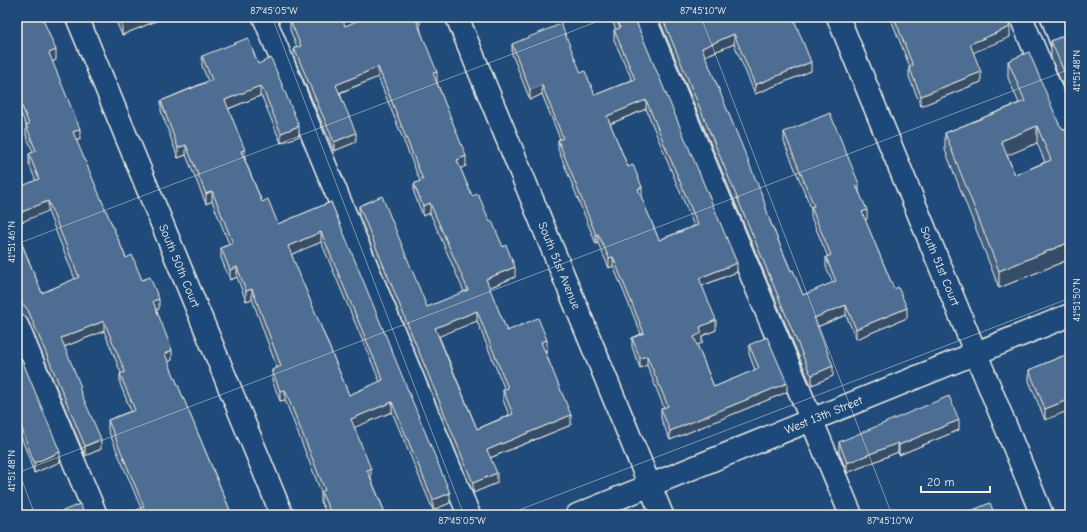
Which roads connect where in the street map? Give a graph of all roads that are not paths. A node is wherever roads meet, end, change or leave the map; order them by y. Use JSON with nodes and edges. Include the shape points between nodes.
{"nodes":[{"id":1,"x":77,"y":17,"type":"edge"},
{"id":2,"x":264,"y":17,"type":"edge"},
{"id":3,"x":457,"y":17,"type":"edge"},
{"id":4,"x":644,"y":17,"type":"edge"},
{"id":5,"x":838,"y":17,"type":"edge"},
{"id":6,"x":1021,"y":17,"type":"edge"},
{"id":7,"x":1052,"y":17,"type":"edge"},
{"id":8,"x":1070,"y":38,"type":"edge"},
{"id":9,"x":1070,"y":136,"type":"edge"},
{"id":10,"x":1070,"y":315,"type":"edge"},
{"id":11,"x":17,"y":324,"type":"edge"},
{"id":12,"x":976,"y":353,"type":"junction"},
{"id":13,"x":812,"y":419,"type":"junction"},
{"id":14,"x":650,"y":485,"type":"junction"},
{"id":15,"x":96,"y":515,"type":"edge"},
{"id":16,"x":282,"y":515,"type":"edge"},
{"id":17,"x":470,"y":515,"type":"edge"},
{"id":18,"x":577,"y":515,"type":"edge"},
{"id":19,"x":662,"y":515,"type":"edge"},
{"id":20,"x":851,"y":515,"type":"edge"},
{"id":21,"x":1042,"y":515,"type":"edge"}],
"edges":[{"from":1,"to":16,"type":"street","name":"South 50th Court"},
{"from":2,"to":17,"type":"street"},
{"from":3,"to":14,"type":"street","name":"South 51st Avenue"},
{"from":4,"to":13,"type":"street"},
{"from":5,"to":12,"type":"street","name":"South 51st Court"},
{"from":6,"to":9,"type":"street"},
{"from":7,"to":8,"type":"street","via":[[1061,41]]},
{"from":10,"to":12,"type":"street","name":"West 13th Street"},
{"from":11,"to":15,"type":"street"},
{"from":12,"to":13,"type":"street","name":"West 13th Street"},
{"from":12,"to":21,"type":"street","name":"South 51st Court"},
{"from":13,"to":14,"type":"street","name":"West 13th Street"},
{"from":13,"to":20,"type":"street"},
{"from":14,"to":18,"type":"street","name":"West 13th Street"},
{"from":14,"to":19,"type":"street","name":"South 51st Avenue"}]}
